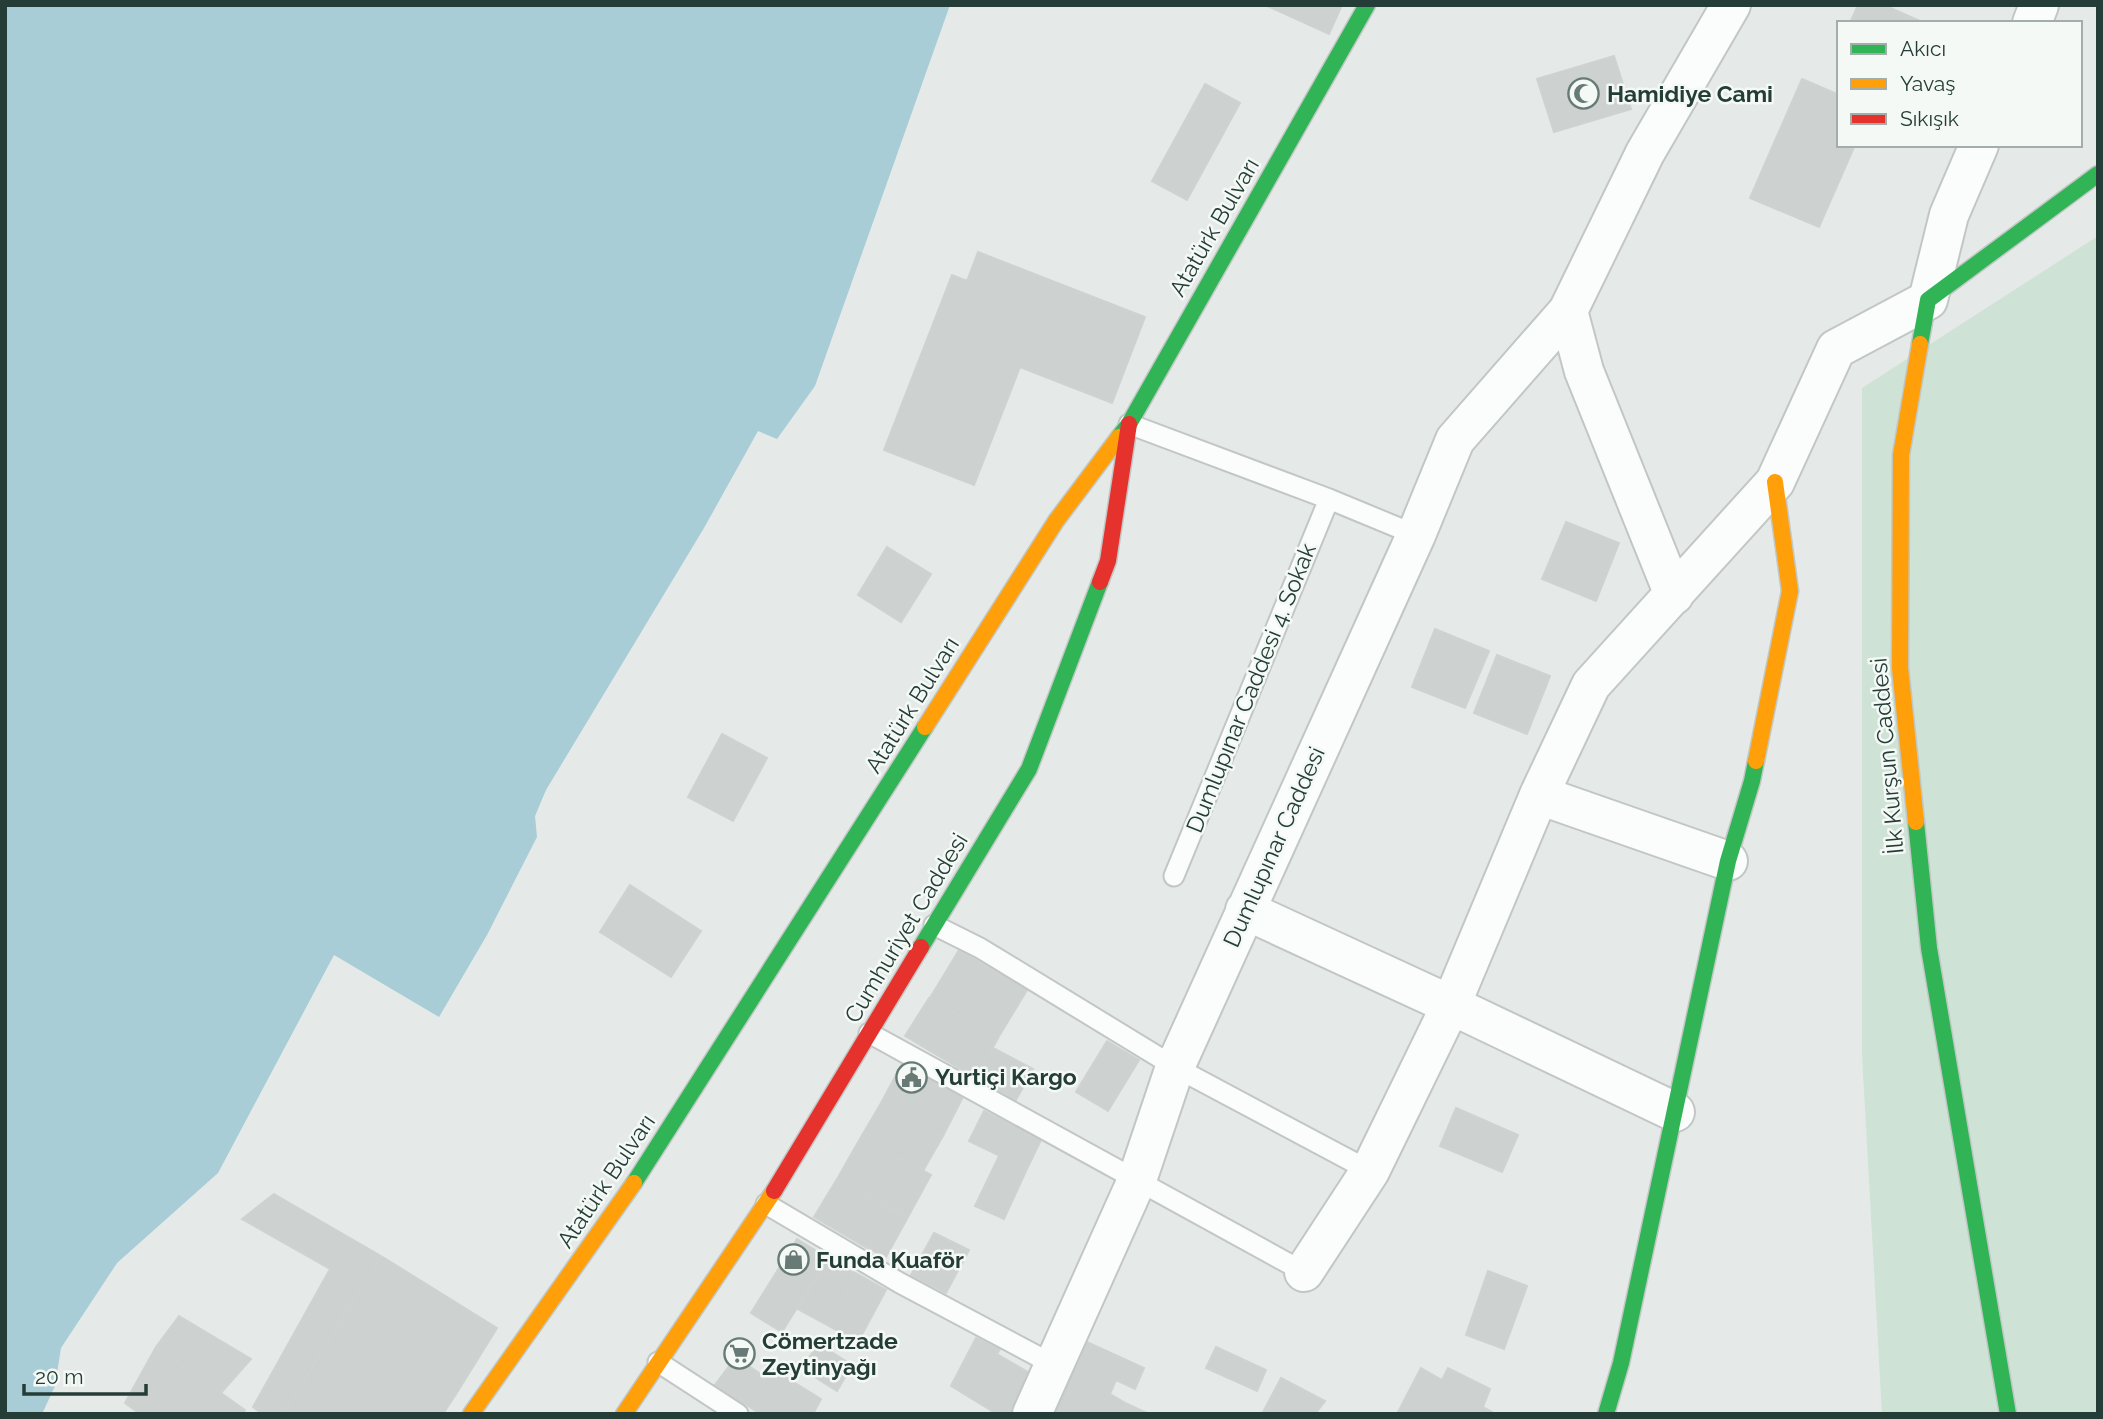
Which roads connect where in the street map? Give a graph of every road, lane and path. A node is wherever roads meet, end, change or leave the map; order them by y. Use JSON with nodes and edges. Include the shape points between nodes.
{"nodes":[{"id":1,"x":1367,"y":5,"type":"edge"},
{"id":2,"x":1731,"y":5,"type":"edge"},
{"id":3,"x":1978,"y":147,"type":"edge"},
{"id":4,"x":2098,"y":174,"type":"edge"},
{"id":5,"x":1928,"y":300,"type":"junction"},
{"id":6,"x":1568,"y":311,"type":"junction"},
{"id":7,"x":1129,"y":424,"type":"junction"},
{"id":8,"x":1775,"y":482,"type":"junction"},
{"id":9,"x":1329,"y":499,"type":"junction"},
{"id":10,"x":1416,"y":535,"type":"junction"},
{"id":11,"x":1674,"y":595,"type":"junction"},
{"id":12,"x":1539,"y":795,"type":"junction"},
{"id":13,"x":1728,"y":861,"type":"junction"},
{"id":14,"x":1174,"y":876,"type":"dead end"},
{"id":15,"x":1245,"y":910,"type":"junction"},
{"id":16,"x":934,"y":925,"type":"junction"},
{"id":17,"x":1451,"y":1005,"type":"junction"},
{"id":18,"x":869,"y":1033,"type":"junction"},
{"id":19,"x":1175,"y":1067,"type":"junction"},
{"id":20,"x":1675,"y":1112,"type":"junction"},
{"id":21,"x":1370,"y":1171,"type":"junction"},
{"id":22,"x":1137,"y":1180,"type":"junction"},
{"id":23,"x":766,"y":1205,"type":"junction"},
{"id":24,"x":1304,"y":1272,"type":"joint"},
{"id":25,"x":658,"y":1362,"type":"junction"},
{"id":26,"x":1054,"y":1365,"type":"junction"},
{"id":27,"x":471,"y":1414,"type":"edge"},
{"id":28,"x":624,"y":1414,"type":"edge"},
{"id":29,"x":738,"y":1414,"type":"edge"},
{"id":30,"x":1032,"y":1414,"type":"edge"},
{"id":31,"x":1606,"y":1414,"type":"edge"},
{"id":32,"x":2008,"y":1414,"type":"edge"}],
"edges":[{"from":1,"to":7,"type":"main road","name":"Atatürk Bulvarı"},
{"from":2,"to":6,"type":"street","name":"Dumlupınar Caddesi","via":[[1645,153]]},
{"from":3,"to":5,"type":"street","via":[[1949,215]]},
{"from":4,"to":5,"type":"main road"},
{"from":5,"to":8,"type":"street","via":[[1836,349]]},
{"from":5,"to":32,"type":"main road","name":"İlk Kurşun Caddesi","via":[[1901,455],[1900,668],[1929,948]]},
{"from":6,"to":10,"type":"street","name":"Dumlupınar Caddesi","via":[[1455,440]]},
{"from":6,"to":11,"type":"street","via":[[1584,372]]},
{"from":7,"to":9,"type":"lane"},
{"from":7,"to":16,"type":"main road","name":"Cumhuriyet Caddesi","via":[[1108,561],[1029,769]]},
{"from":7,"to":27,"type":"main road","name":"Atatürk Bulvarı","via":[[1056,521],[622,1202]]},
{"from":8,"to":11,"type":"street"},
{"from":8,"to":13,"type":"main road","via":[[1790,591],[1752,781]]},
{"from":9,"to":10,"type":"lane"},
{"from":9,"to":14,"type":"lane","name":"Dumlupınar Caddesi 4. Sokak"},
{"from":10,"to":15,"type":"street","name":"Dumlupınar Caddesi"},
{"from":11,"to":12,"type":"street","via":[[1591,685]]},
{"from":12,"to":13,"type":"street"},
{"from":12,"to":17,"type":"street"},
{"from":13,"to":20,"type":"main road"},
{"from":15,"to":17,"type":"street"},
{"from":15,"to":19,"type":"street","name":"Dumlupınar Caddesi"},
{"from":16,"to":18,"type":"main road","name":"Cumhuriyet Caddesi"},
{"from":16,"to":19,"type":"lane","via":[[980,948]]},
{"from":17,"to":20,"type":"street"},
{"from":17,"to":21,"type":"street"},
{"from":18,"to":22,"type":"lane"},
{"from":18,"to":23,"type":"main road","name":"Cumhuriyet Caddesi"},
{"from":19,"to":21,"type":"lane"},
{"from":19,"to":22,"type":"street","name":"Dumlupınar Caddesi"},
{"from":20,"to":31,"type":"main road"},
{"from":21,"to":24,"type":"street"},
{"from":22,"to":24,"type":"lane"},
{"from":22,"to":26,"type":"street","name":"Dumlupınar Caddesi"},
{"from":23,"to":25,"type":"main road","name":"Cumhuriyet Caddesi"},
{"from":23,"to":26,"type":"lane"},
{"from":25,"to":28,"type":"main road","name":"Cumhuriyet Caddesi"},
{"from":25,"to":29,"type":"lane"},
{"from":26,"to":30,"type":"street","name":"Dumlupınar Caddesi"}]}
